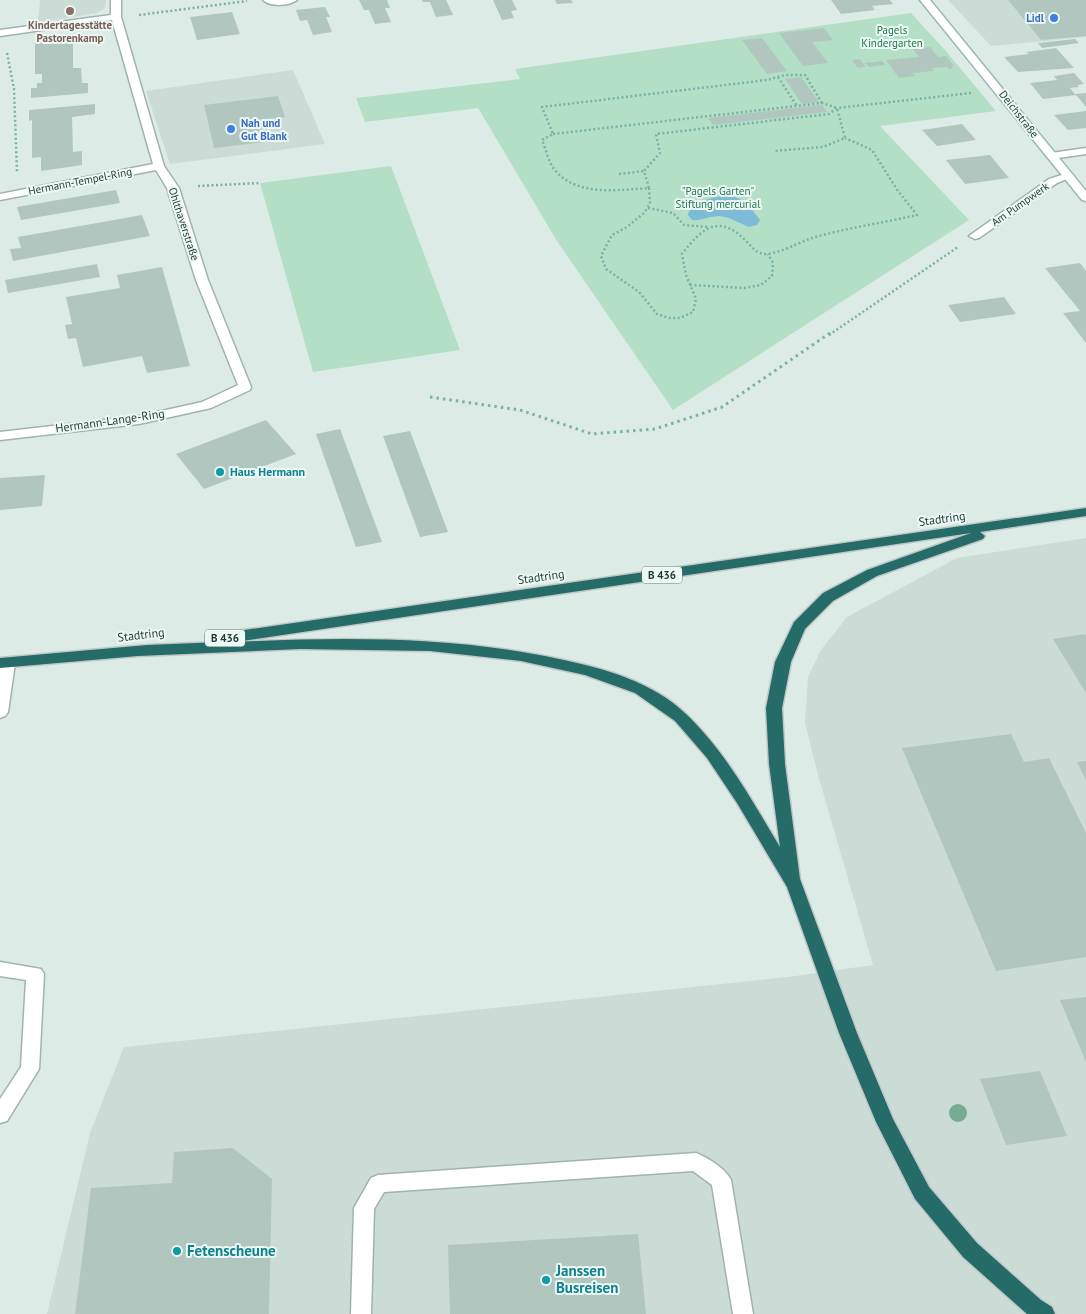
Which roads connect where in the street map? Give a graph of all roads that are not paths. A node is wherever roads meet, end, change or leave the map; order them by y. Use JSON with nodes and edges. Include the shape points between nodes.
{"nodes":[{"id":1,"x":116,"y":0,"type":"edge"},
{"id":2,"x":268,"y":0,"type":"edge"},
{"id":3,"x":292,"y":0,"type":"edge"},
{"id":4,"x":925,"y":0,"type":"edge"},
{"id":5,"x":116,"y":17,"type":"junction"},
{"id":6,"x":0,"y":33,"type":"edge"},
{"id":7,"x":1086,"y":151,"type":"edge"},
{"id":8,"x":1051,"y":156,"type":"junction"},
{"id":9,"x":159,"y":166,"type":"junction"},
{"id":10,"x":1068,"y":176,"type":"junction"},
{"id":11,"x":0,"y":197,"type":"edge"},
{"id":12,"x":1086,"y":198,"type":"edge"},
{"id":13,"x":975,"y":236,"type":"road end"},
{"id":14,"x":245,"y":387,"type":"joint"},
{"id":15,"x":0,"y":436,"type":"edge"},
{"id":16,"x":1086,"y":512,"type":"edge"},
{"id":17,"x":1012,"y":524,"type":"junction"},
{"id":18,"x":139,"y":651,"type":"junction"},
{"id":19,"x":4,"y":663,"type":"edge"},
{"id":20,"x":0,"y":712,"type":"edge"},
{"id":21,"x":794,"y":884,"type":"junction"},
{"id":22,"x":0,"y":969,"type":"edge"},
{"id":23,"x":0,"y":1115,"type":"edge"},
{"id":24,"x":361,"y":1314,"type":"edge"},
{"id":25,"x":743,"y":1314,"type":"edge"},
{"id":26,"x":1045,"y":1314,"type":"edge"}],
"edges":[{"from":1,"to":5,"type":"street","name":"Ohlthaverstraße"},
{"from":2,"to":3,"type":"street"},
{"from":4,"to":8,"type":"street","name":"Deichstraße"},
{"from":5,"to":6,"type":"street"},
{"from":5,"to":9,"type":"street","name":"Ohlthaverstraße"},
{"from":7,"to":8,"type":"street"},
{"from":8,"to":10,"type":"street","name":"Deichstraße"},
{"from":9,"to":11,"type":"street","name":"Hermann-Tempel-Ring"},
{"from":9,"to":14,"type":"street","name":"Ohlthaverstraße","via":[[173,188],[202,280]]},
{"from":10,"to":12,"type":"street","name":"Deichstraße"},
{"from":10,"to":13,"type":"street","name":"Am Pumpwerk","via":[[1053,181]]},
{"from":14,"to":15,"type":"street","name":"Hermann-Lange-Ring","via":[[206,405],[139,420]]},
{"from":16,"to":17,"type":"highway","name":"Stadtring","number":"B 436"},
{"from":17,"to":18,"type":"highway","name":"Stadtring","number":"B 436"},
{"from":17,"to":21,"type":"highway","via":[[872,573],[828,597],[799,626],[783,662],[774,708],[777,764]]},
{"from":18,"to":19,"type":"highway","name":"Stadtring","number":"B 436"},
{"from":18,"to":21,"type":"highway","via":[[300,644],[430,646],[521,656],[587,670],[640,689],[680,717],[713,754]]},
{"from":19,"to":20,"type":"street"},
{"from":21,"to":26,"type":"highway","via":[[848,1033],[885,1122],[922,1193],[970,1250]]},
{"from":22,"to":23,"type":"street","via":[[35,974],[30,1069]]},
{"from":24,"to":25,"type":"street","via":[[364,1208],[378,1184],[696,1162],[721,1180]]}]}
